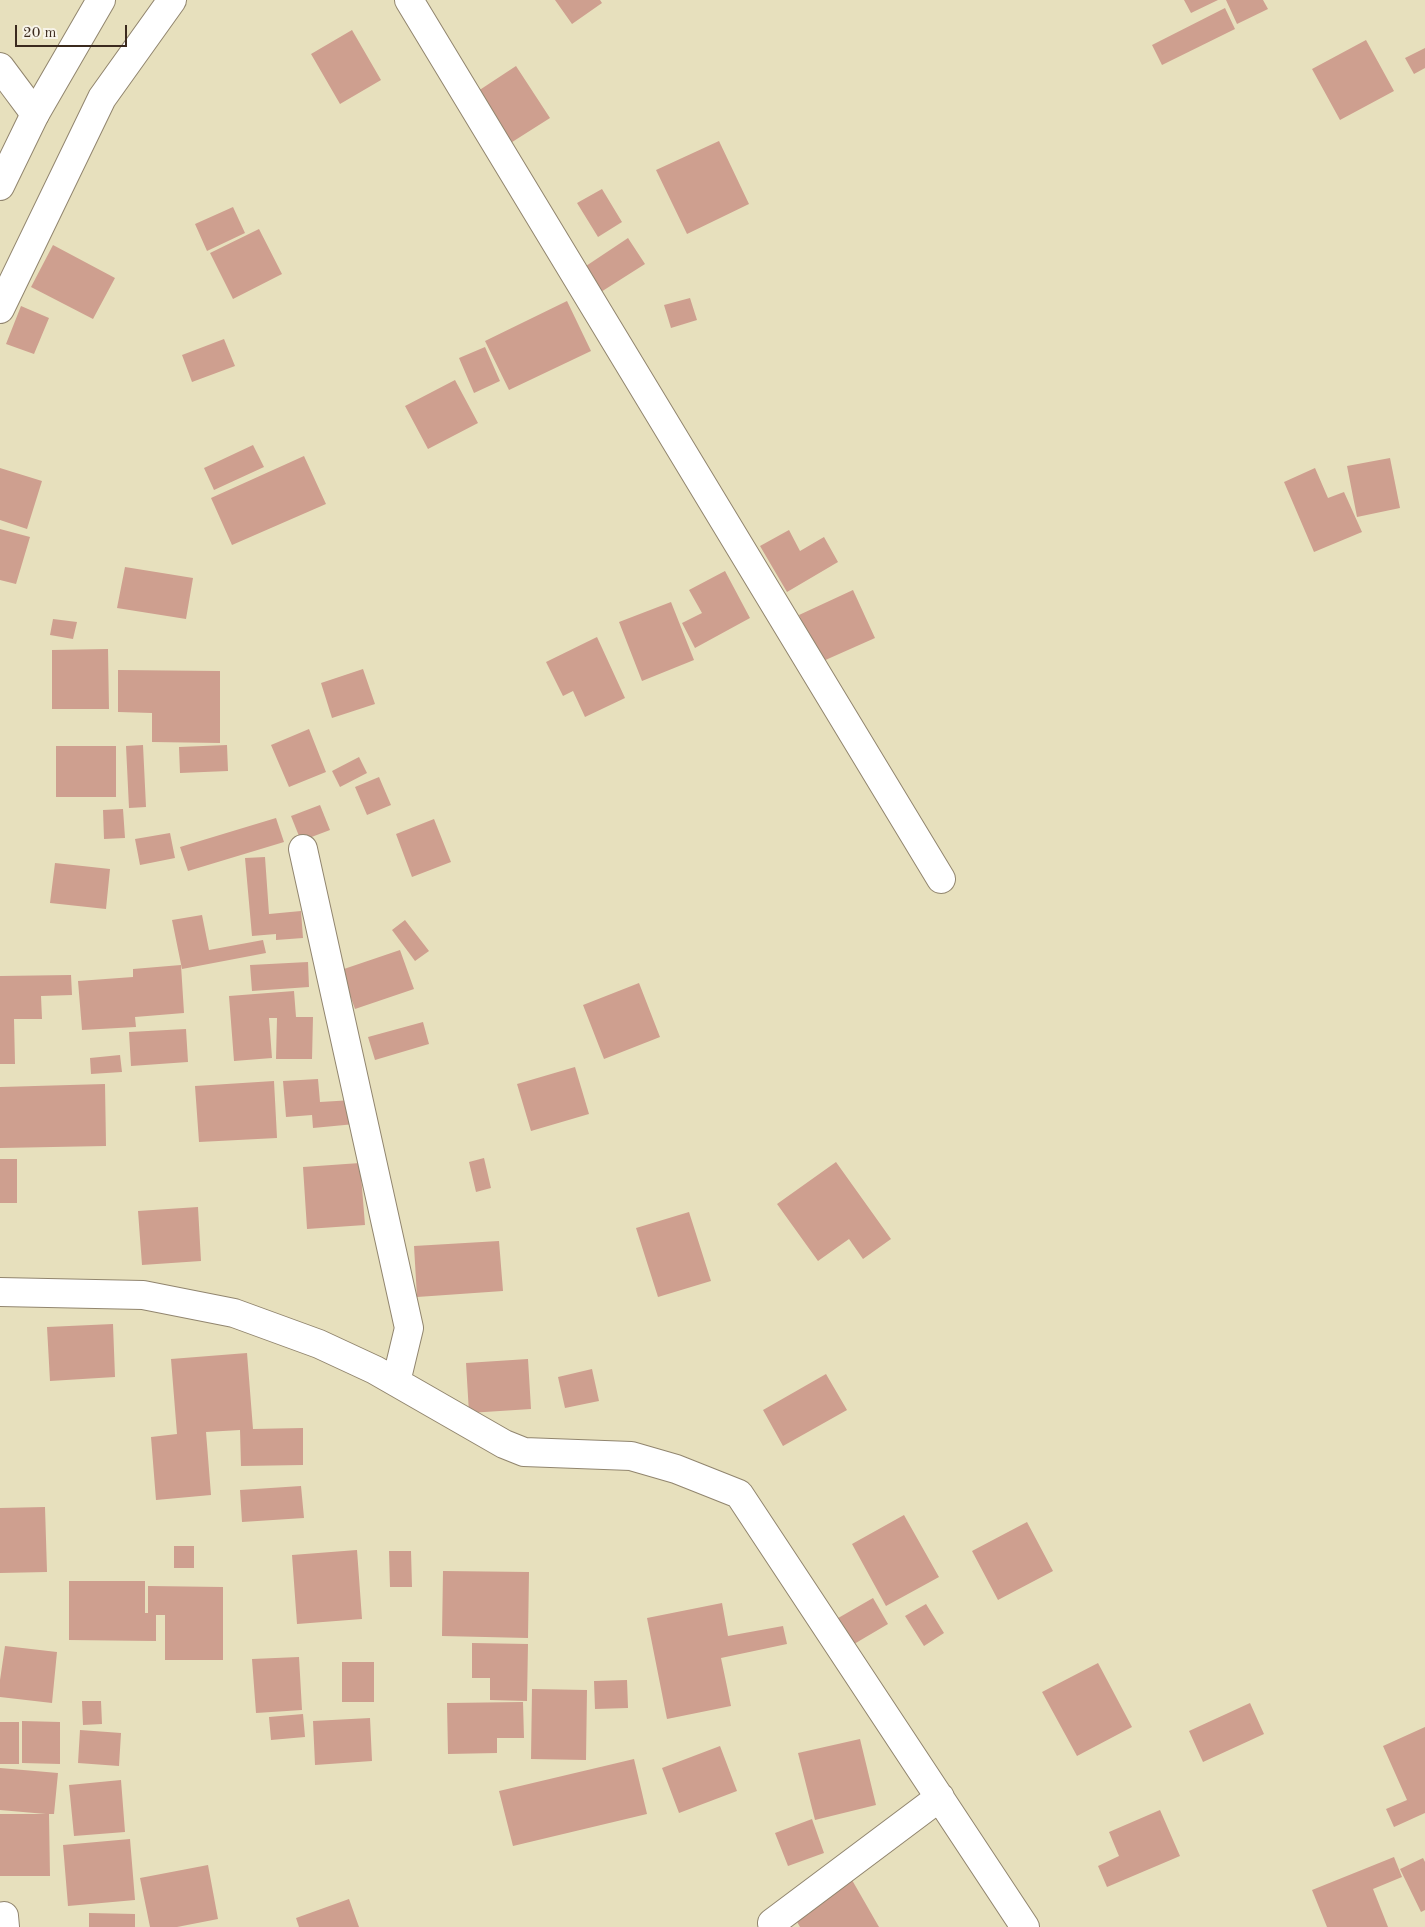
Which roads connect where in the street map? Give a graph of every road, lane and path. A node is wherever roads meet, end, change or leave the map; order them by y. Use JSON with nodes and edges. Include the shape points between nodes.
{"nodes":[{"id":1,"x":101,"y":0,"type":"edge"},
{"id":2,"x":172,"y":0,"type":"edge"},
{"id":3,"x":409,"y":0,"type":"edge"},
{"id":4,"x":0,"y":67,"type":"edge"},
{"id":5,"x":34,"y":114,"type":"junction"},
{"id":6,"x":0,"y":186,"type":"edge"},
{"id":7,"x":0,"y":309,"type":"edge"},
{"id":8,"x":303,"y":849,"type":"dead end"},
{"id":9,"x":941,"y":879,"type":"dead end"},
{"id":10,"x":0,"y":1292,"type":"edge"},
{"id":11,"x":396,"y":1382,"type":"junction"},
{"id":12,"x":940,"y":1797,"type":"junction"},
{"id":13,"x":0,"y":1916,"type":"edge"},
{"id":14,"x":772,"y":1923,"type":"dead end"},
{"id":15,"x":5,"y":1927,"type":"edge"},
{"id":16,"x":1025,"y":1927,"type":"edge"}],
"edges":[{"from":1,"to":5,"type":"street"},
{"from":2,"to":7,"type":"street","via":[[102,98]]},
{"from":3,"to":9,"type":"street"},
{"from":4,"to":5,"type":"street"},
{"from":5,"to":6,"type":"street"},
{"from":8,"to":11,"type":"street","via":[[409,1328]]},
{"from":10,"to":11,"type":"street","via":[[143,1295],[234,1313],[319,1344]]},
{"from":11,"to":12,"type":"street","via":[[504,1444],[524,1452],[631,1456],[676,1469],[740,1494]]},
{"from":12,"to":14,"type":"street"},
{"from":12,"to":16,"type":"street"},
{"from":13,"to":15,"type":"street","via":[[4,1916]]}]}
